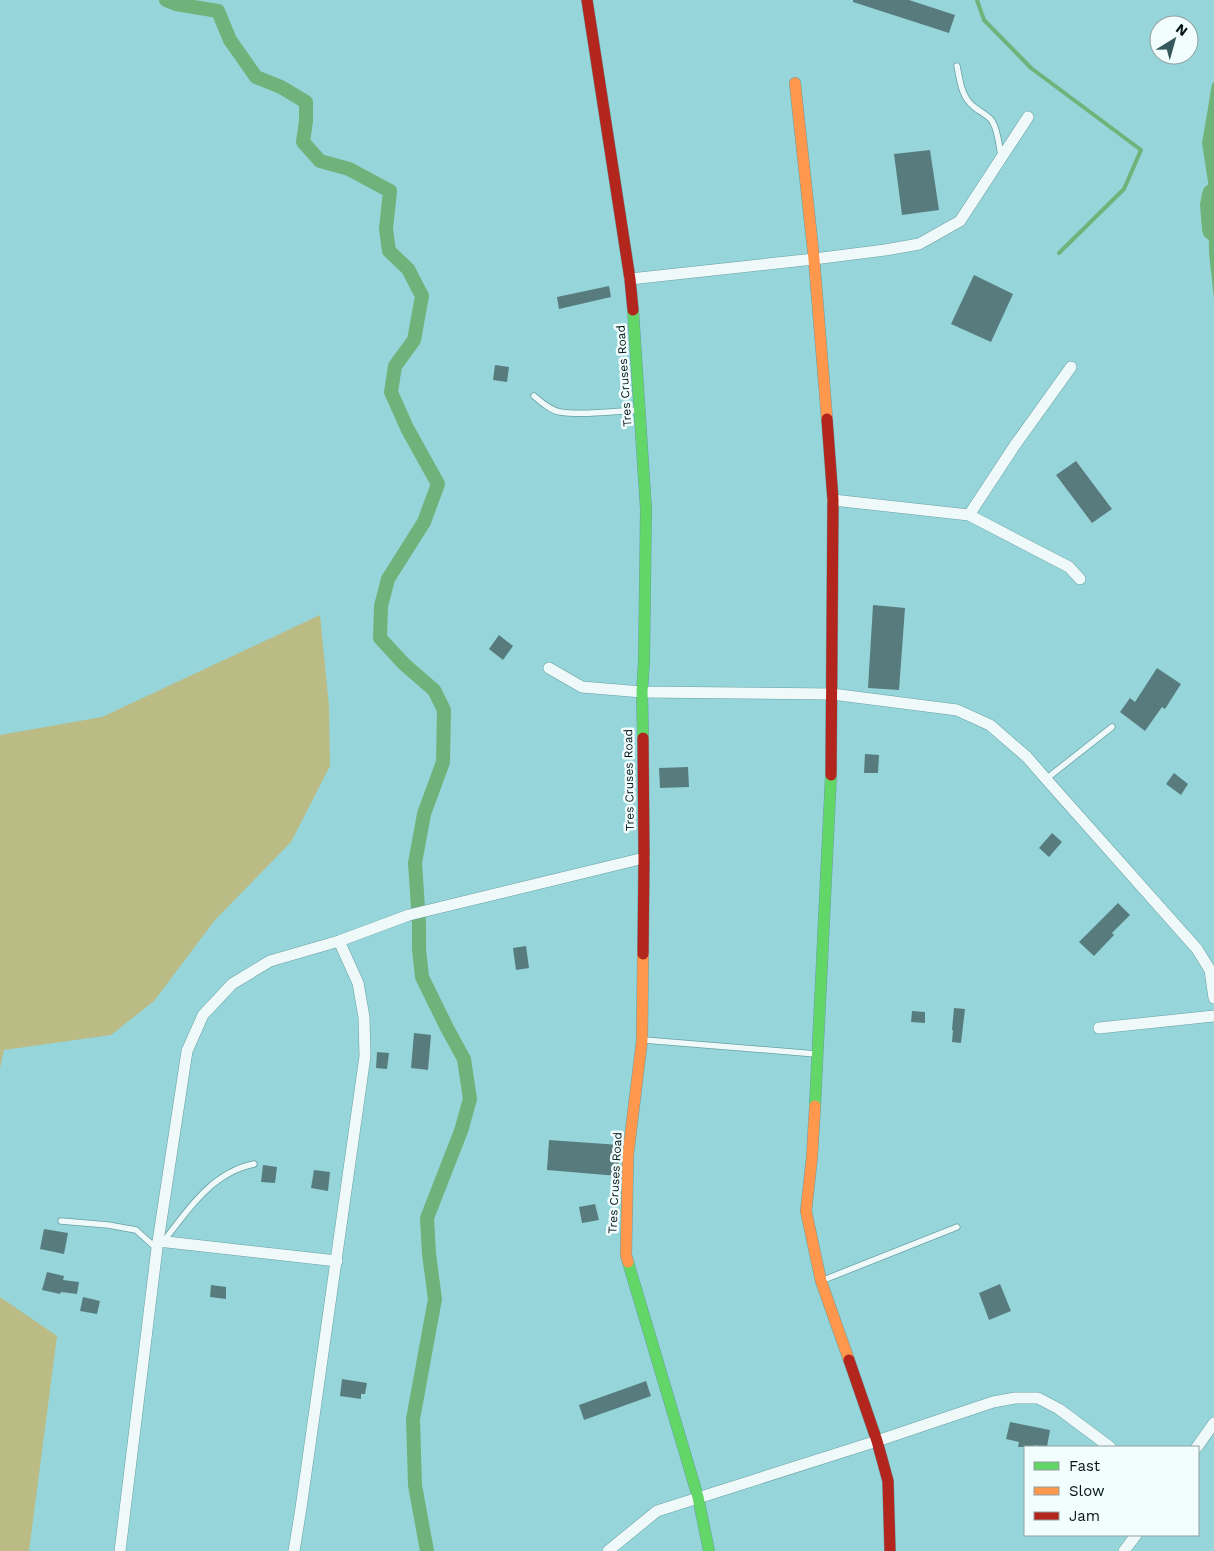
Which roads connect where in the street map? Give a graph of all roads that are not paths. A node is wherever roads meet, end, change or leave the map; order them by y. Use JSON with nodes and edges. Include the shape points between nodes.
{"nodes":[{"id":1,"x":587,"y":0,"type":"edge"},
{"id":2,"x":957,"y":66,"type":"dead end"},
{"id":3,"x":795,"y":83,"type":"dead end"},
{"id":4,"x":1028,"y":117,"type":"dead end"},
{"id":5,"x":1002,"y":158,"type":"junction"},
{"id":6,"x":814,"y":259,"type":"junction"},
{"id":7,"x":630,"y":279,"type":"junction"},
{"id":8,"x":1071,"y":367,"type":"dead end"},
{"id":9,"x":534,"y":396,"type":"dead end"},
{"id":10,"x":640,"y":410,"type":"junction"},
{"id":11,"x":833,"y":500,"type":"junction"},
{"id":12,"x":969,"y":516,"type":"junction"},
{"id":13,"x":1080,"y":579,"type":"dead end"},
{"id":14,"x":549,"y":668,"type":"dead end"},
{"id":15,"x":642,"y":692,"type":"junction"},
{"id":16,"x":832,"y":694,"type":"junction"},
{"id":17,"x":1112,"y":727,"type":"dead end"},
{"id":18,"x":1046,"y":778,"type":"junction"},
{"id":19,"x":644,"y":858,"type":"junction"},
{"id":20,"x":339,"y":941,"type":"junction"},
{"id":21,"x":1214,"y":998,"type":"edge"},
{"id":22,"x":1214,"y":1016,"type":"edge"},
{"id":23,"x":1099,"y":1028,"type":"dead end"},
{"id":24,"x":642,"y":1040,"type":"junction"},
{"id":25,"x":816,"y":1054,"type":"junction"},
{"id":26,"x":254,"y":1164,"type":"dead end"},
{"id":27,"x":61,"y":1221,"type":"dead end"},
{"id":28,"x":957,"y":1227,"type":"dead end"},
{"id":29,"x":159,"y":1243,"type":"junction"},
{"id":30,"x":336,"y":1261,"type":"junction"},
{"id":31,"x":821,"y":1281,"type":"junction"},
{"id":32,"x":1214,"y":1424,"type":"edge"},
{"id":33,"x":877,"y":1441,"type":"junction"},
{"id":34,"x":1109,"y":1446,"type":"edge"},
{"id":35,"x":1198,"y":1446,"type":"edge"},
{"id":36,"x":698,"y":1497,"type":"junction"},
{"id":37,"x":1135,"y":1536,"type":"edge"},
{"id":38,"x":120,"y":1551,"type":"edge"},
{"id":39,"x":294,"y":1551,"type":"edge"},
{"id":40,"x":608,"y":1551,"type":"edge"},
{"id":41,"x":709,"y":1551,"type":"edge"},
{"id":42,"x":890,"y":1551,"type":"edge"},
{"id":43,"x":1124,"y":1551,"type":"edge"}],
"edges":[{"from":1,"to":7,"type":"main road","name":"Tres Cruses Road"},
{"from":2,"to":5,"type":"lane","via":[[966,98],[992,120]]},
{"from":3,"to":6,"type":"main road"},
{"from":4,"to":5,"type":"street"},
{"from":5,"to":6,"type":"street","via":[[960,220],[919,244]]},
{"from":6,"to":7,"type":"street"},
{"from":6,"to":11,"type":"main road"},
{"from":7,"to":10,"type":"main road","name":"Tres Cruses Road"},
{"from":8,"to":12,"type":"street"},
{"from":9,"to":10,"type":"lane","via":[[558,412]]},
{"from":10,"to":15,"type":"main road","name":"Tres Cruses Road","via":[[646,509]]},
{"from":11,"to":12,"type":"street"},
{"from":11,"to":16,"type":"main road"},
{"from":12,"to":13,"type":"street","via":[[1069,567]]},
{"from":14,"to":15,"type":"street","via":[[582,687]]},
{"from":15,"to":16,"type":"street"},
{"from":15,"to":19,"type":"main road","name":"Tres Cruses Road"},
{"from":16,"to":18,"type":"street","via":[[957,710],[990,725]]},
{"from":16,"to":25,"type":"main road","via":[[831,774]]},
{"from":17,"to":18,"type":"lane"},
{"from":18,"to":21,"type":"street","via":[[1197,949],[1210,970]]},
{"from":19,"to":20,"type":"street","via":[[409,915]]},
{"from":19,"to":24,"type":"main road","name":"Tres Cruses Road"},
{"from":20,"to":29,"type":"street","via":[[270,960],[232,984],[203,1016],[187,1052]]},
{"from":20,"to":30,"type":"street","via":[[358,982],[366,1056]]},
{"from":22,"to":23,"type":"street"},
{"from":24,"to":25,"type":"lane"},
{"from":24,"to":36,"type":"main road","name":"Tres Cruses Road","via":[[628,1155],[626,1256]]},
{"from":25,"to":31,"type":"main road","via":[[812,1157],[806,1211]]},
{"from":26,"to":29,"type":"lane","via":[[222,1176]]},
{"from":27,"to":29,"type":"lane","via":[[136,1230]]},
{"from":28,"to":31,"type":"lane"},
{"from":29,"to":30,"type":"street"},
{"from":29,"to":38,"type":"street"},
{"from":30,"to":39,"type":"street"},
{"from":31,"to":33,"type":"main road"},
{"from":32,"to":35,"type":"street"},
{"from":33,"to":34,"type":"street","via":[[993,1402],[1038,1398],[1059,1409]]},
{"from":33,"to":36,"type":"street"},
{"from":33,"to":42,"type":"main road","via":[[888,1481]]},
{"from":36,"to":40,"type":"street","via":[[657,1511]]},
{"from":36,"to":41,"type":"main road","name":"Tres Cruses Road"},
{"from":37,"to":43,"type":"street"}]}
